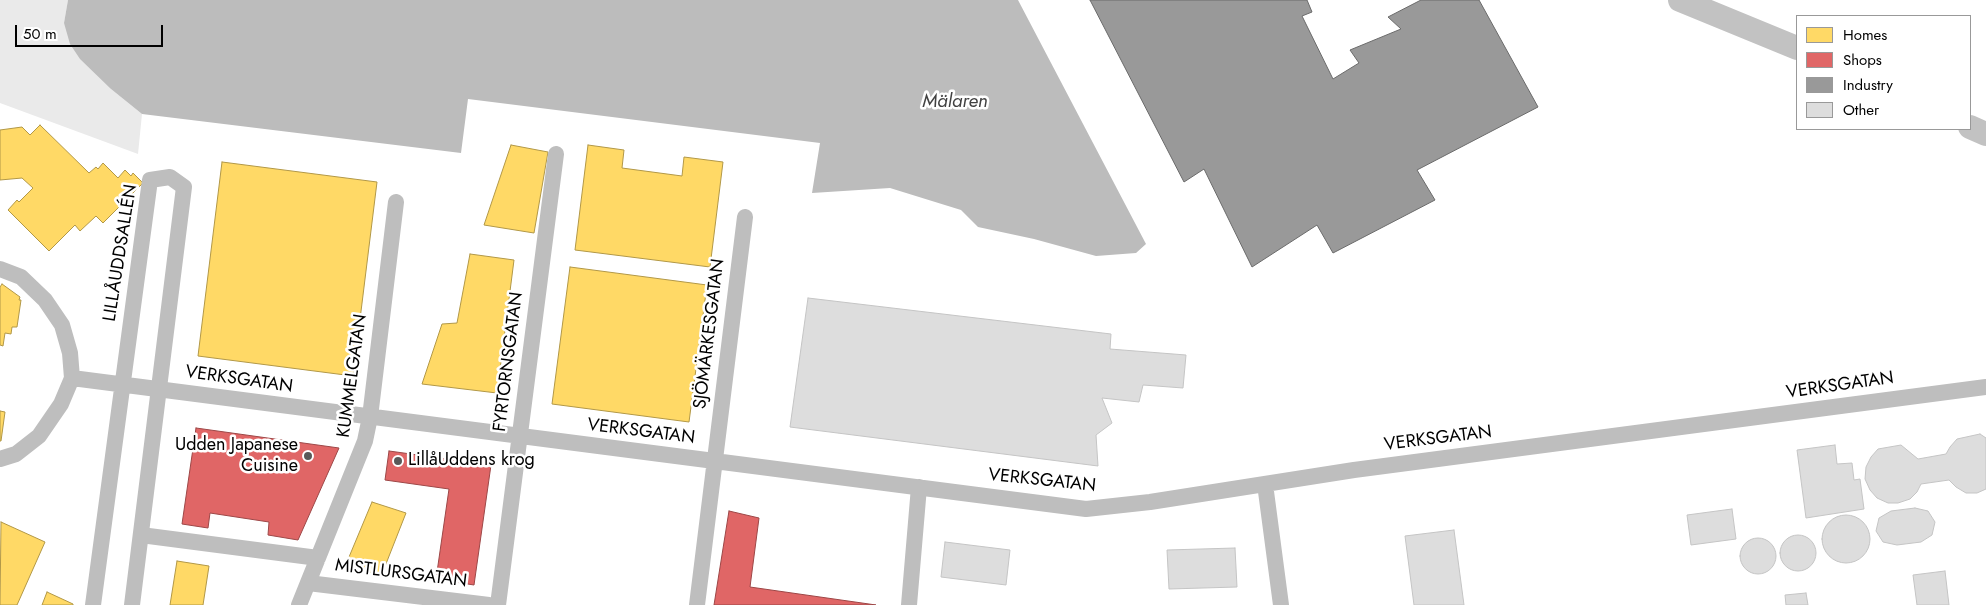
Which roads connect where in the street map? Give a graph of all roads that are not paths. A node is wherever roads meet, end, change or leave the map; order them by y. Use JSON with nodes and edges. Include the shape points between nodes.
{"nodes":[{"id":1,"x":1680,"y":0,"type":"edge"},
{"id":2,"x":1796,"y":48,"type":"edge"},
{"id":3,"x":1971,"y":127,"type":"edge"},
{"id":4,"x":1986,"y":134,"type":"edge"},
{"id":5,"x":556,"y":154,"type":"dead end"},
{"id":6,"x":396,"y":202,"type":"dead end"},
{"id":7,"x":745,"y":218,"type":"dead end"},
{"id":8,"x":0,"y":269,"type":"edge"},
{"id":9,"x":72,"y":378,"type":"junction"},
{"id":10,"x":123,"y":384,"type":"junction"},
{"id":11,"x":1986,"y":387,"type":"edge"},
{"id":12,"x":160,"y":389,"type":"junction"},
{"id":13,"x":370,"y":417,"type":"junction"},
{"id":14,"x":519,"y":437,"type":"junction"},
{"id":15,"x":0,"y":458,"type":"edge"},
{"id":16,"x":715,"y":461,"type":"junction"},
{"id":17,"x":1265,"y":484,"type":"junction"},
{"id":18,"x":919,"y":487,"type":"junction"},
{"id":19,"x":141,"y":536,"type":"junction"},
{"id":20,"x":318,"y":558,"type":"junction"},
{"id":21,"x":308,"y":583,"type":"junction"},
{"id":22,"x":93,"y":605,"type":"edge"},
{"id":23,"x":132,"y":605,"type":"edge"},
{"id":24,"x":300,"y":605,"type":"edge"},
{"id":25,"x":489,"y":605,"type":"edge"},
{"id":26,"x":498,"y":605,"type":"edge"},
{"id":27,"x":697,"y":605,"type":"edge"},
{"id":28,"x":909,"y":605,"type":"edge"},
{"id":29,"x":1281,"y":605,"type":"edge"}],
"edges":[{"from":1,"to":2,"type":"main road"},
{"from":3,"to":4,"type":"main road"},
{"from":5,"to":14,"type":"street","name":"FYRTORNSGATAN"},
{"from":6,"to":13,"type":"street","name":"KUMMELGATAN"},
{"from":7,"to":16,"type":"street","name":"SJÖMÄRKESGATAN"},
{"from":8,"to":9,"type":"street","via":[[21,278],[33,288],[62,325],[70,353]]},
{"from":9,"to":10,"type":"street","name":"VERKSGATAN"},
{"from":9,"to":15,"type":"street","via":[[61,404],[39,436],[16,454]]},
{"from":10,"to":12,"type":"street","name":"VERKSGATAN"},
{"from":10,"to":12,"type":"street","name":"LILLÅUDDSALLÉN","via":[[150,180],[170,178],[184,187]]},
{"from":10,"to":22,"type":"street","name":"LILLÅUDDSALLÉN"},
{"from":11,"to":17,"type":"street","name":"VERKSGATAN"},
{"from":12,"to":13,"type":"street","name":"VERKSGATAN"},
{"from":12,"to":19,"type":"street","name":"LILLÅUDDSALLÉN"},
{"from":13,"to":14,"type":"street","name":"VERKSGATAN"},
{"from":13,"to":20,"type":"street","name":"KUMMELGATAN","via":[[366,441]]},
{"from":14,"to":16,"type":"street","name":"VERKSGATAN"},
{"from":14,"to":26,"type":"street","name":"FYRTORNSGATAN"},
{"from":16,"to":18,"type":"street","name":"VERKSGATAN"},
{"from":16,"to":27,"type":"street","name":"SJÖMÄRKESGATAN"},
{"from":17,"to":18,"type":"street","name":"VERKSGATAN","via":[[1086,509]]},
{"from":17,"to":29,"type":"street"},
{"from":18,"to":28,"type":"street"},
{"from":19,"to":20,"type":"street","name":"MISTLURSGATAN"},
{"from":19,"to":23,"type":"street","name":"LILLÅUDDSALLÉN"},
{"from":20,"to":21,"type":"street","name":"KUMMELGATAN"},
{"from":21,"to":24,"type":"street","name":"KUMMELGATAN"},
{"from":21,"to":25,"type":"street","name":"MISTLURSGATAN"}]}
